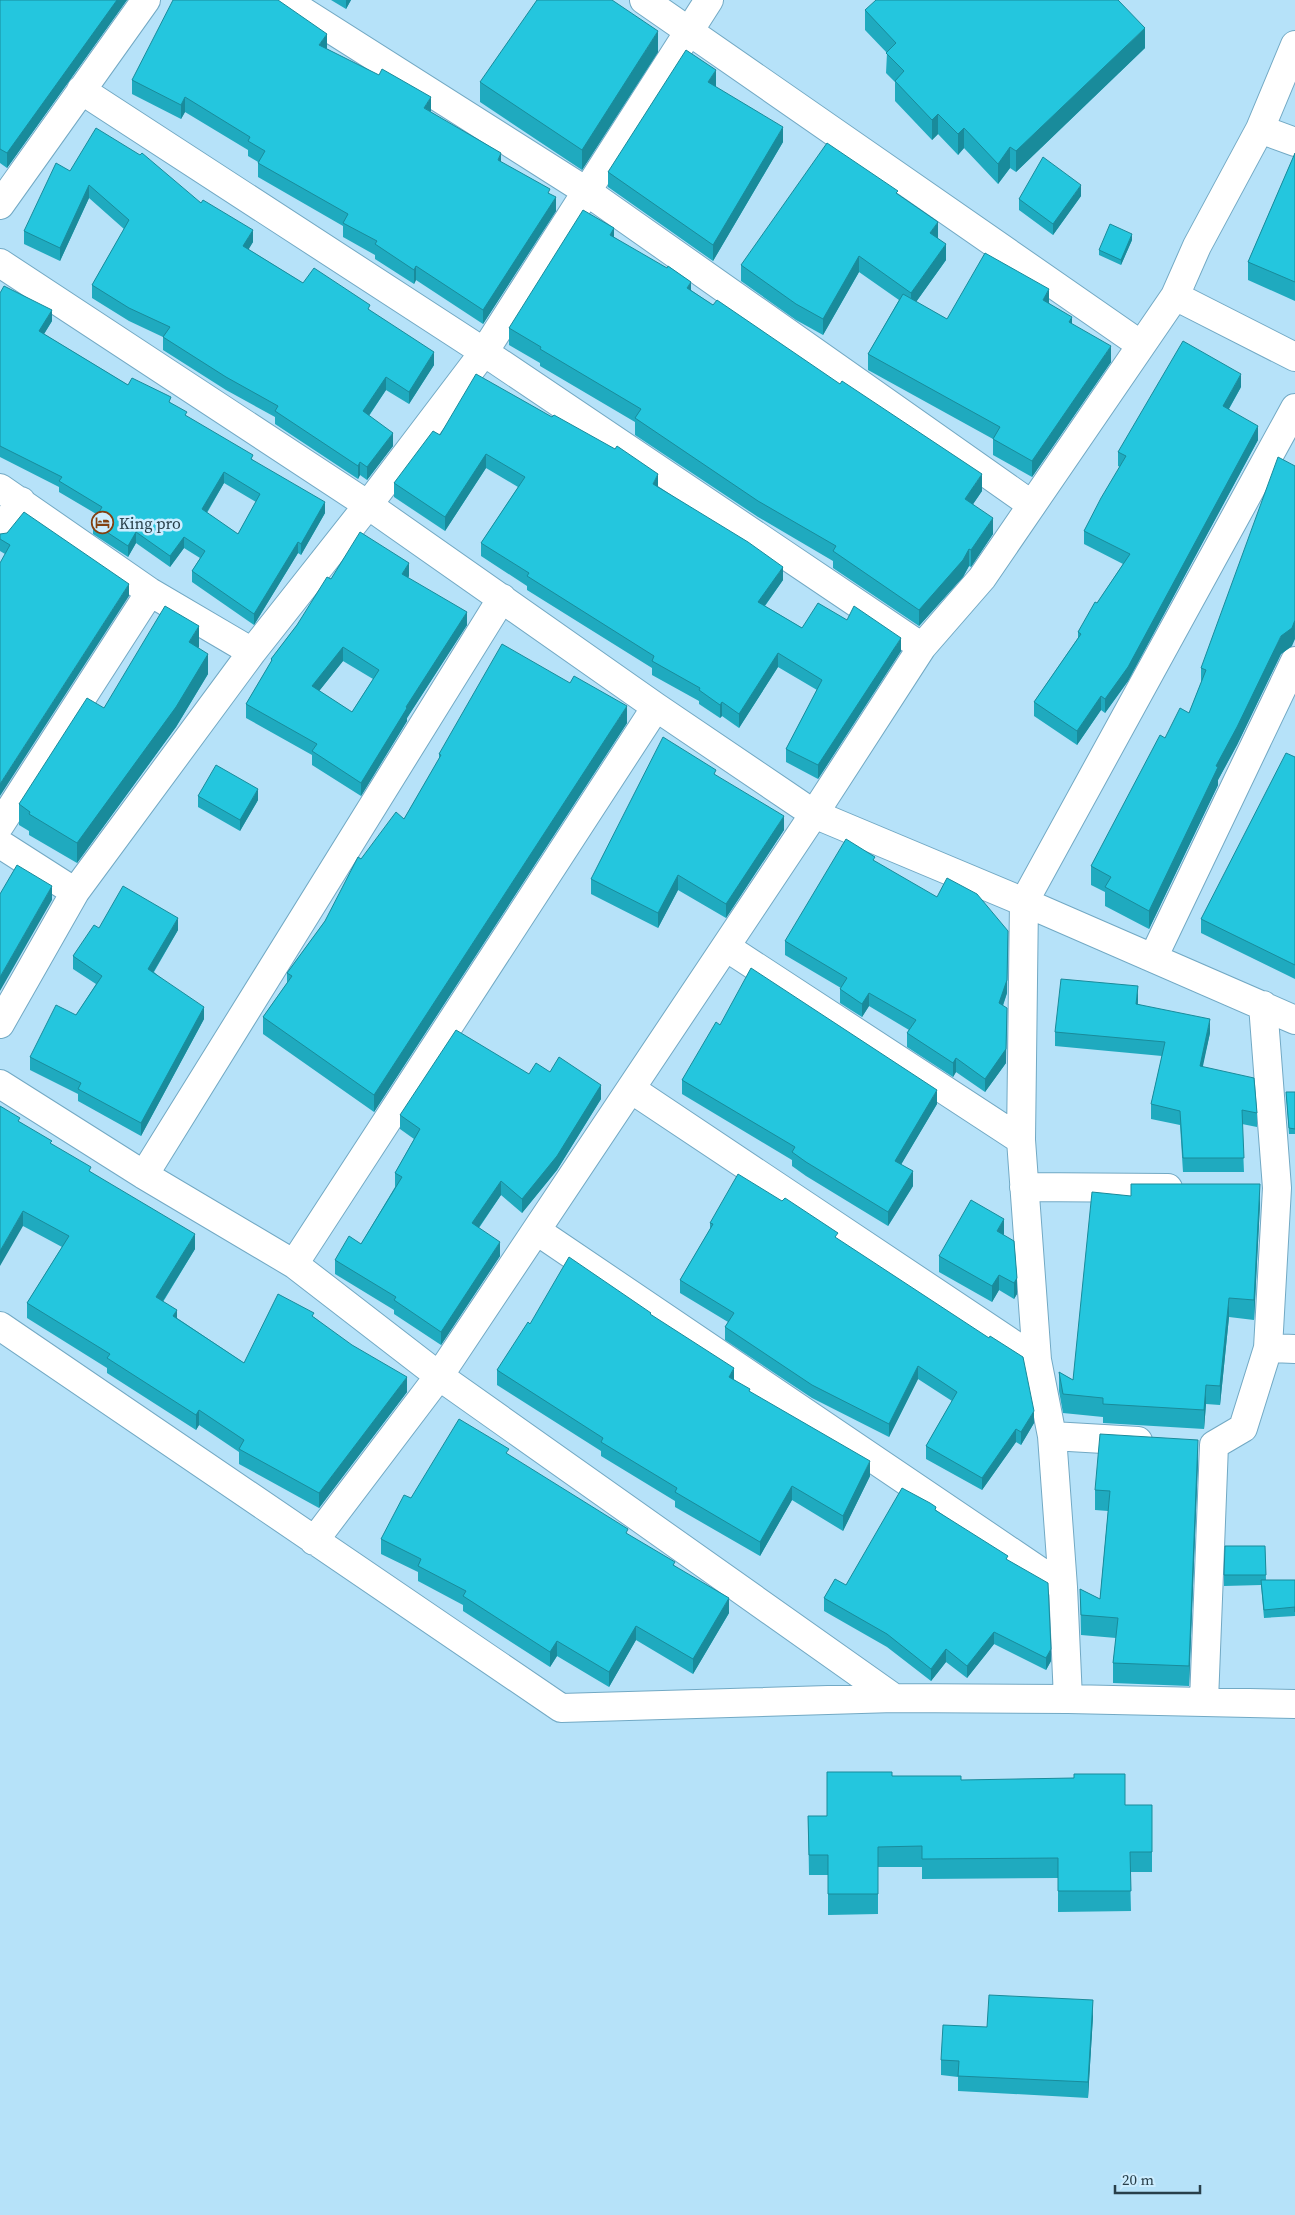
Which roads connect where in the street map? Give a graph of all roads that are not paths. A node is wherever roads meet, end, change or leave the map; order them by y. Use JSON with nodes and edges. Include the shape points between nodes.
{"nodes":[{"id":1,"x":146,"y":0,"type":"edge"},
{"id":2,"x":285,"y":0,"type":"edge"},
{"id":3,"x":644,"y":0,"type":"edge"},
{"id":4,"x":709,"y":0,"type":"edge"},
{"id":5,"x":689,"y":30,"type":"junction"},
{"id":6,"x":1295,"y":45,"type":"edge"},
{"id":7,"x":81,"y":90,"type":"junction"},
{"id":8,"x":1260,"y":129,"type":"junction"},
{"id":9,"x":1295,"y":142,"type":"edge"},
{"id":10,"x":586,"y":191,"type":"junction"},
{"id":11,"x":0,"y":206,"type":"edge"},
{"id":12,"x":0,"y":263,"type":"edge"},
{"id":13,"x":1175,"y":296,"type":"junction"},
{"id":14,"x":1141,"y":345,"type":"junction"},
{"id":15,"x":484,"y":352,"type":"junction"},
{"id":16,"x":1295,"y":357,"type":"edge"},
{"id":17,"x":1295,"y":408,"type":"edge"},
{"id":18,"x":11,"y":495,"type":"edge"},
{"id":19,"x":368,"y":505,"type":"junction"},
{"id":20,"x":1032,"y":506,"type":"junction"},
{"id":21,"x":0,"y":531,"type":"edge"},
{"id":22,"x":150,"y":592,"type":"junction"},
{"id":23,"x":502,"y":598,"type":"junction"},
{"id":24,"x":922,"y":647,"type":"junction"},
{"id":25,"x":252,"y":652,"type":"junction"},
{"id":26,"x":1295,"y":661,"type":"edge"},
{"id":27,"x":1287,"y":699,"type":"edge"},
{"id":28,"x":656,"y":707,"type":"junction"},
{"id":29,"x":814,"y":814,"type":"junction"},
{"id":30,"x":0,"y":825,"type":"edge"},
{"id":31,"x":0,"y":844,"type":"edge"},
{"id":32,"x":75,"y":892,"type":"junction"},
{"id":33,"x":1024,"y":902,"type":"junction"},
{"id":34,"x":726,"y":947,"type":"junction"},
{"id":35,"x":1153,"y":958,"type":"junction"},
{"id":36,"x":1263,"y":1006,"type":"junction"},
{"id":37,"x":1295,"y":1020,"type":"edge"},
{"id":38,"x":0,"y":1024,"type":"edge"},
{"id":39,"x":0,"y":1084,"type":"edge"},
{"id":40,"x":631,"y":1089,"type":"junction"},
{"id":41,"x":1021,"y":1140,"type":"junction"},
{"id":42,"x":144,"y":1175,"type":"junction"},
{"id":43,"x":1024,"y":1187,"type":"junction"},
{"id":44,"x":1190,"y":1188,"type":"edge"},
{"id":45,"x":1248,"y":1188,"type":"edge"},
{"id":46,"x":1278,"y":1188,"type":"junction"},
{"id":47,"x":538,"y":1231,"type":"junction"},
{"id":48,"x":294,"y":1264,"type":"junction"},
{"id":49,"x":0,"y":1326,"type":"edge"},
{"id":50,"x":1268,"y":1348,"type":"junction"},
{"id":51,"x":1295,"y":1349,"type":"edge"},
{"id":52,"x":1037,"y":1360,"type":"junction"},
{"id":53,"x":439,"y":1376,"type":"junction"},
{"id":54,"x":1052,"y":1436,"type":"junction"},
{"id":55,"x":1214,"y":1445,"type":"junction"},
{"id":56,"x":314,"y":1541,"type":"junction"},
{"id":57,"x":1063,"y":1587,"type":"junction"},
{"id":58,"x":894,"y":1698,"type":"junction"},
{"id":59,"x":1068,"y":1699,"type":"junction"},
{"id":60,"x":1204,"y":1701,"type":"junction"},
{"id":61,"x":1295,"y":1704,"type":"edge"}],
"edges":[{"from":1,"to":7,"type":"street"},
{"from":2,"to":10,"type":"street"},
{"from":3,"to":5,"type":"street"},
{"from":4,"to":5,"type":"street"},
{"from":5,"to":10,"type":"street"},
{"from":5,"to":14,"type":"street"},
{"from":6,"to":8,"type":"street"},
{"from":7,"to":11,"type":"street"},
{"from":7,"to":15,"type":"street"},
{"from":8,"to":9,"type":"street"},
{"from":8,"to":13,"type":"street","via":[[1197,246]]},
{"from":10,"to":15,"type":"street"},
{"from":10,"to":20,"type":"street"},
{"from":12,"to":19,"type":"street"},
{"from":13,"to":14,"type":"street"},
{"from":13,"to":16,"type":"street"},
{"from":14,"to":20,"type":"street"},
{"from":15,"to":19,"type":"street"},
{"from":15,"to":24,"type":"street"},
{"from":17,"to":33,"type":"street"},
{"from":18,"to":21,"type":"street"},
{"from":18,"to":22,"type":"street"},
{"from":19,"to":23,"type":"street"},
{"from":19,"to":25,"type":"street"},
{"from":20,"to":24,"type":"street","via":[[982,578]]},
{"from":22,"to":25,"type":"street"},
{"from":22,"to":30,"type":"street"},
{"from":23,"to":28,"type":"street"},
{"from":23,"to":42,"type":"street"},
{"from":24,"to":29,"type":"street"},
{"from":25,"to":32,"type":"street"},
{"from":26,"to":27,"type":"street"},
{"from":27,"to":35,"type":"street"},
{"from":28,"to":29,"type":"street"},
{"from":28,"to":48,"type":"street"},
{"from":29,"to":33,"type":"street"},
{"from":29,"to":34,"type":"street"},
{"from":31,"to":32,"type":"street"},
{"from":32,"to":38,"type":"street"},
{"from":33,"to":35,"type":"street"},
{"from":33,"to":41,"type":"street"},
{"from":34,"to":40,"type":"street"},
{"from":34,"to":41,"type":"street"},
{"from":35,"to":36,"type":"street"},
{"from":36,"to":37,"type":"street"},
{"from":36,"to":46,"type":"street"},
{"from":39,"to":42,"type":"street"},
{"from":40,"to":47,"type":"street"},
{"from":40,"to":52,"type":"street"},
{"from":41,"to":43,"type":"street"},
{"from":42,"to":48,"type":"street"},
{"from":43,"to":44,"type":"street"},
{"from":43,"to":52,"type":"street"},
{"from":45,"to":46,"type":"street"},
{"from":46,"to":50,"type":"street"},
{"from":47,"to":53,"type":"street"},
{"from":47,"to":57,"type":"street"},
{"from":48,"to":53,"type":"street"},
{"from":49,"to":56,"type":"street"},
{"from":50,"to":51,"type":"street"},
{"from":50,"to":55,"type":"street","via":[[1242,1428]]},
{"from":52,"to":54,"type":"street"},
{"from":53,"to":56,"type":"street"},
{"from":53,"to":58,"type":"street"},
{"from":54,"to":55,"type":"street"},
{"from":54,"to":57,"type":"street"},
{"from":55,"to":60,"type":"street"},
{"from":56,"to":58,"type":"street","via":[[560,1708]]},
{"from":57,"to":59,"type":"street"},
{"from":58,"to":59,"type":"street"},
{"from":59,"to":60,"type":"street"},
{"from":60,"to":61,"type":"street"}]}
